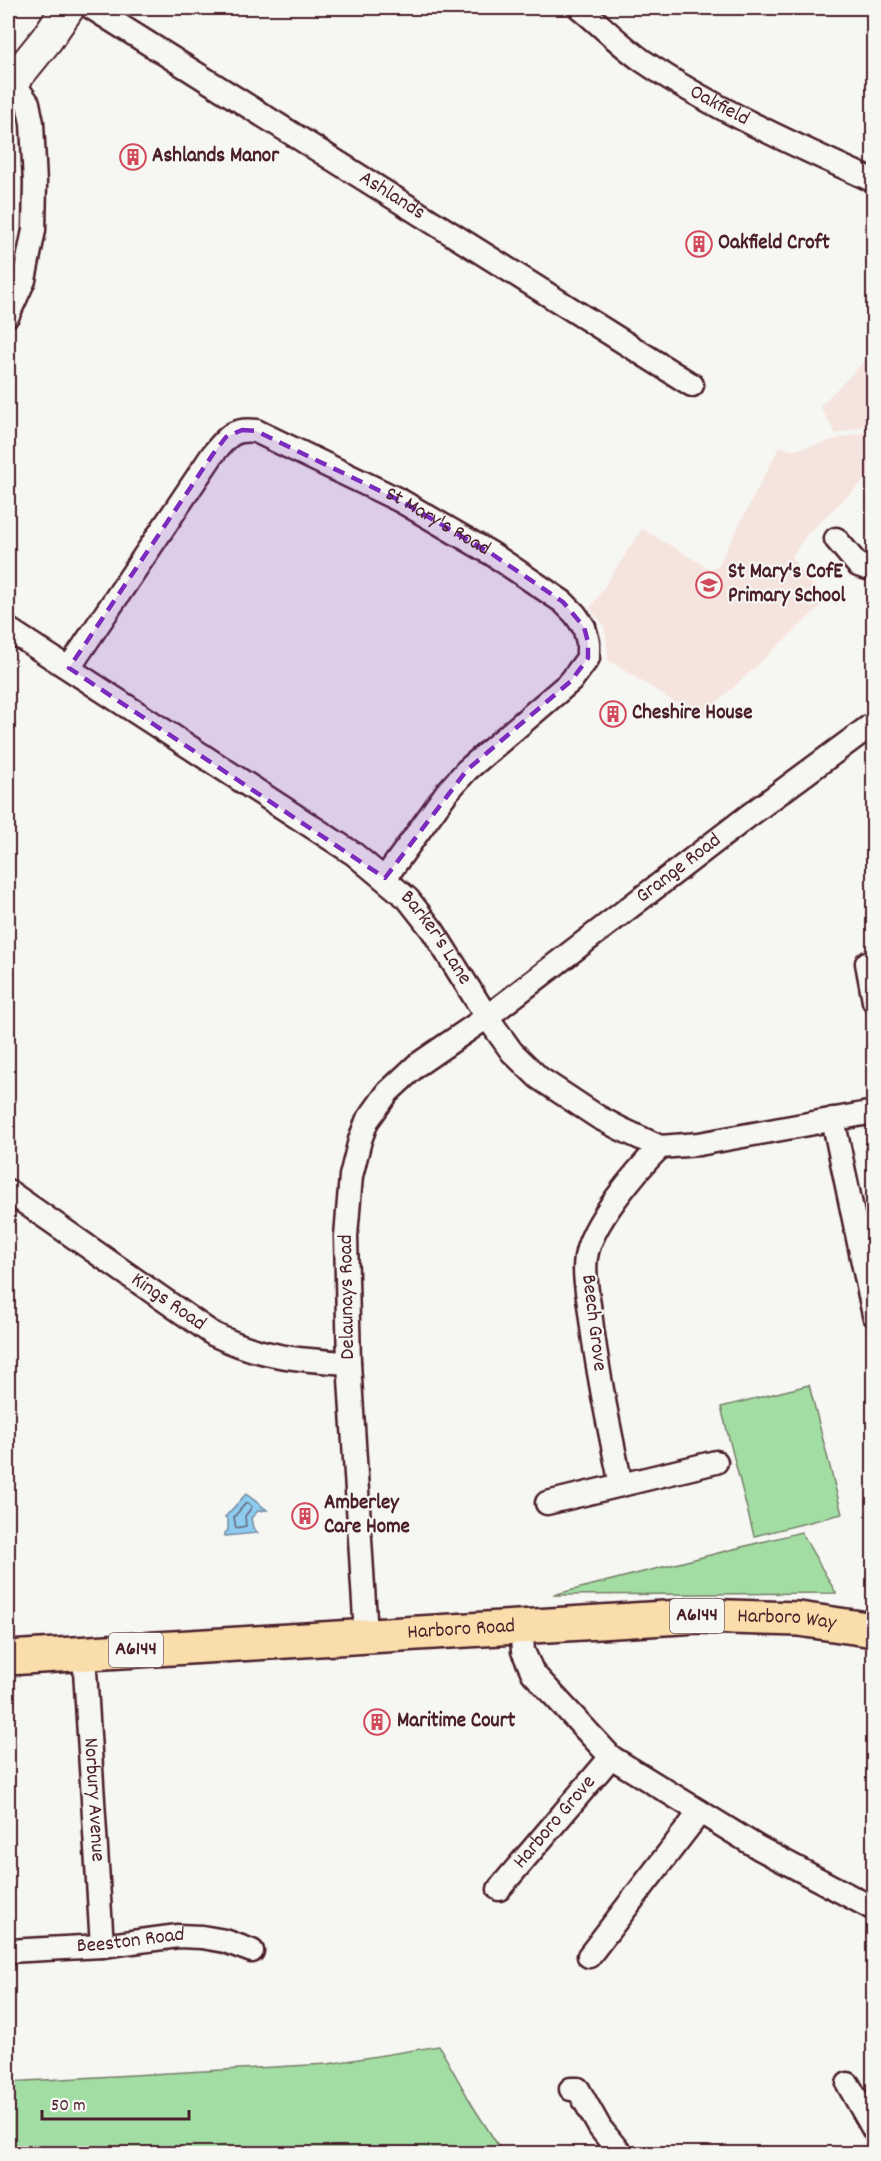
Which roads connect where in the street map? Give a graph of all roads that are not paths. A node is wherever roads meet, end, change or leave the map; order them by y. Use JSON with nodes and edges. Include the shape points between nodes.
{"nodes":[{"id":1,"x":68,"y":8,"type":"edge"},
{"id":2,"x":92,"y":8,"type":"edge"},
{"id":3,"x":580,"y":8,"type":"edge"},
{"id":4,"x":10,"y":84,"type":"edge"},
{"id":5,"x":873,"y":181,"type":"edge"},
{"id":6,"x":8,"y":315,"type":"edge"},
{"id":7,"x":692,"y":385,"type":"dead end"},
{"id":8,"x":836,"y":539,"type":"dead end"},
{"id":9,"x":873,"y":564,"type":"edge"},
{"id":10,"x":8,"y":629,"type":"edge"},
{"id":11,"x":69,"y":668,"type":"junction"},
{"id":12,"x":873,"y":723,"type":"edge"},
{"id":13,"x":385,"y":878,"type":"junction"},
{"id":14,"x":867,"y":963,"type":"dead end"},
{"id":15,"x":873,"y":1001,"type":"edge"},
{"id":16,"x":487,"y":1017,"type":"junction"},
{"id":17,"x":873,"y":1112,"type":"edge"},
{"id":18,"x":833,"y":1119,"type":"junction"},
{"id":19,"x":660,"y":1147,"type":"junction"},
{"id":20,"x":8,"y":1191,"type":"edge"},
{"id":21,"x":873,"y":1315,"type":"edge"},
{"id":22,"x":349,"y":1363,"type":"junction"},
{"id":23,"x":716,"y":1462,"type":"dead end"},
{"id":24,"x":621,"y":1485,"type":"junction"},
{"id":25,"x":547,"y":1503,"type":"dead end"},
{"id":26,"x":520,"y":1625,"type":"junction"},
{"id":27,"x":873,"y":1630,"type":"edge"},
{"id":28,"x":366,"y":1635,"type":"junction"},
{"id":29,"x":84,"y":1654,"type":"junction"},
{"id":30,"x":8,"y":1658,"type":"edge"},
{"id":31,"x":611,"y":1756,"type":"junction"},
{"id":32,"x":700,"y":1812,"type":"junction"},
{"id":33,"x":499,"y":1889,"type":"dead end"},
{"id":34,"x":872,"y":1905,"type":"edge"},
{"id":35,"x":102,"y":1946,"type":"junction"},
{"id":36,"x":8,"y":1951,"type":"edge"},
{"id":37,"x":252,"y":1951,"type":"dead end"},
{"id":38,"x":589,"y":1956,"type":"dead end"},
{"id":39,"x":848,"y":2084,"type":"dead end"},
{"id":40,"x":582,"y":2088,"type":"dead end"},
{"id":41,"x":873,"y":2130,"type":"edge"},
{"id":42,"x":621,"y":2154,"type":"edge"}],
"edges":[{"from":1,"to":4,"type":"main road"},
{"from":2,"to":7,"type":"street","name":"Ashlands"},
{"from":3,"to":5,"type":"street","name":"Oakfield","via":[[641,60],[689,91]]},
{"from":4,"to":6,"type":"street","via":[[28,103],[35,183],[34,230],[24,280]]},
{"from":8,"to":9,"type":"street","via":[[858,565],[867,568]]},
{"from":10,"to":11,"type":"street","name":"Barker's Lane"},
{"from":11,"to":13,"type":"street","name":"Barker's Lane"},
{"from":11,"to":13,"type":"street","name":"St Mary's Road","via":[[213,454],[226,437],[242,430],[256,431],[401,501],[510,566],[574,614],[584,627],[588,658],[571,681],[467,770]]},
{"from":12,"to":16,"type":"street","name":"Grange Road"},
{"from":13,"to":16,"type":"street","name":"Barker's Lane","via":[[433,931]]},
{"from":14,"to":15,"type":"street"},
{"from":16,"to":19,"type":"street","name":"Barker's Lane","via":[[512,1052],[539,1078],[598,1117]]},
{"from":16,"to":22,"type":"street","name":"Delaunays Road","via":[[417,1065],[388,1092],[367,1121],[351,1176],[346,1236]]},
{"from":17,"to":18,"type":"street"},
{"from":18,"to":19,"type":"street","via":[[699,1144]]},
{"from":18,"to":21,"type":"street"},
{"from":19,"to":24,"type":"street","name":"Beech Grove","via":[[609,1210],[586,1257],[598,1371]]},
{"from":20,"to":22,"type":"street","name":"Kings Road","via":[[213,1334],[240,1347],[280,1357]]},
{"from":22,"to":28,"type":"street","name":"Delaunays Road"},
{"from":23,"to":24,"type":"street"},
{"from":24,"to":25,"type":"street"},
{"from":26,"to":27,"type":"main road","name":"Harboro Way","number":"A6144","via":[[721,1616],[799,1619]]},
{"from":26,"to":28,"type":"main road","name":"Harboro Road","number":"A6144"},
{"from":26,"to":31,"type":"street","name":"Harboro Road","via":[[523,1651],[533,1673]]},
{"from":28,"to":29,"type":"main road","name":"Harboro Road","number":"A6144"},
{"from":29,"to":30,"type":"main road","name":"Harboro Road","number":"A6144"},
{"from":29,"to":35,"type":"street","name":"Norbury Avenue"},
{"from":31,"to":32,"type":"street","name":"Harboro Road"},
{"from":31,"to":33,"type":"street","name":"Harboro Grove"},
{"from":32,"to":34,"type":"street","name":"Harboro Road","via":[[759,1848]]},
{"from":32,"to":38,"type":"street"},
{"from":35,"to":36,"type":"street","name":"Beeston Road"},
{"from":35,"to":37,"type":"street","name":"Beeston Road","via":[[178,1936],[225,1941]]},
{"from":39,"to":41,"type":"street"},
{"from":40,"to":42,"type":"street","via":[[600,2128]]}]}
